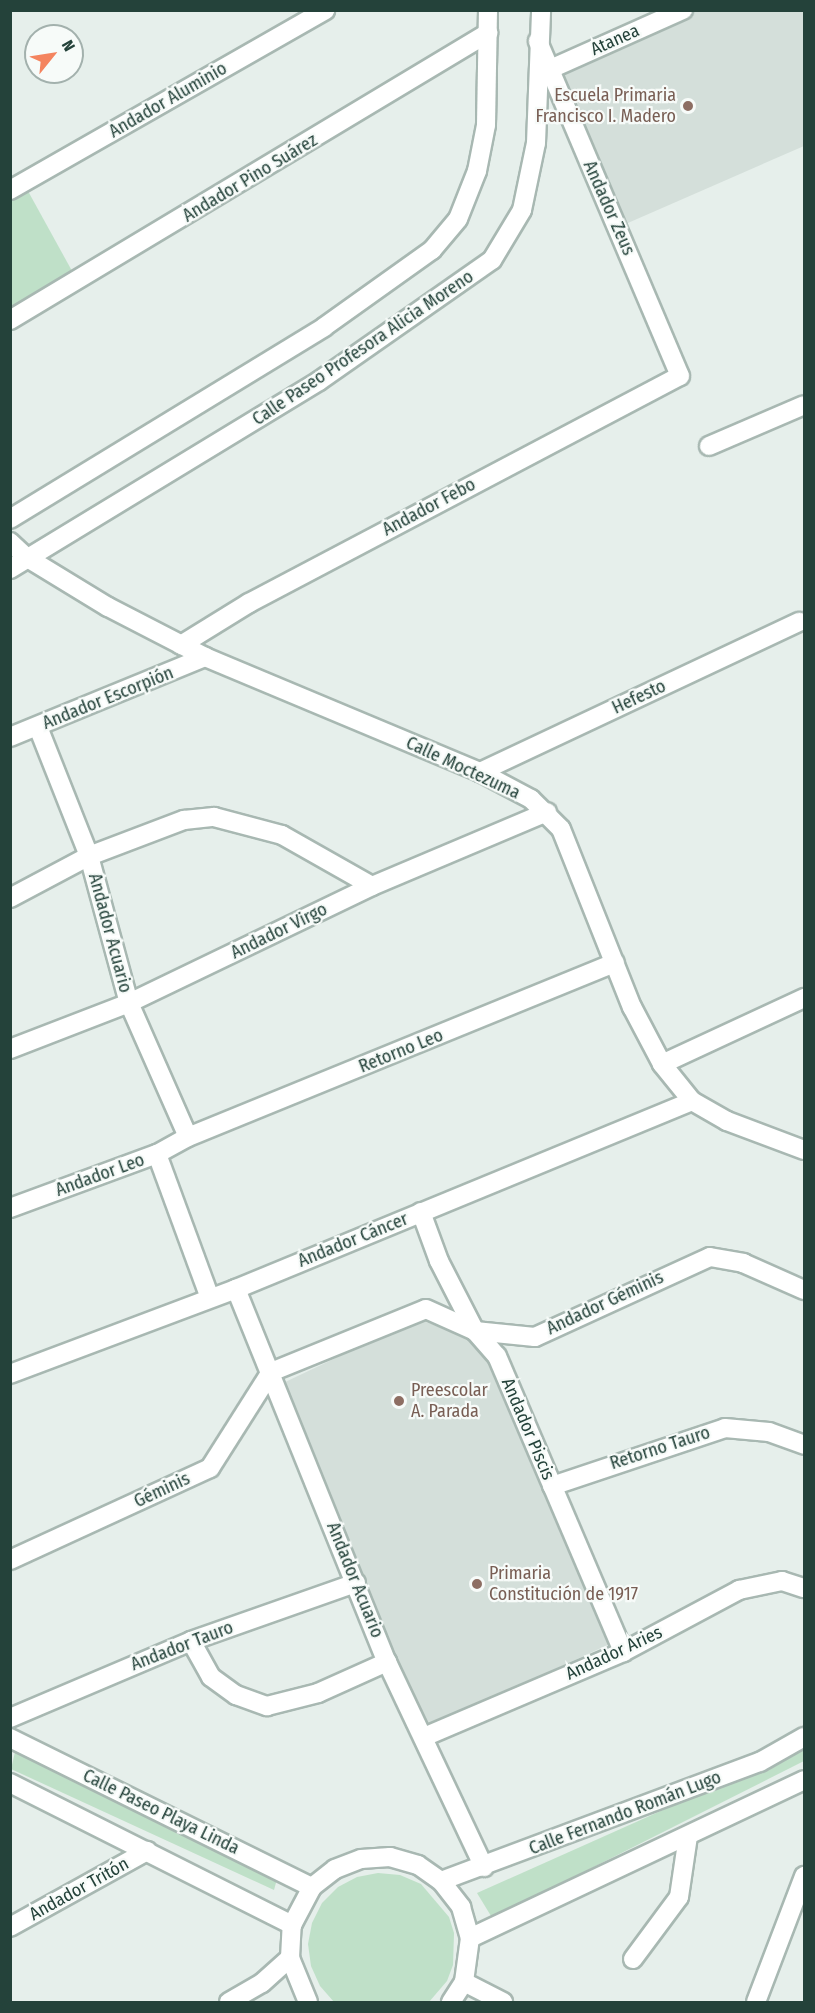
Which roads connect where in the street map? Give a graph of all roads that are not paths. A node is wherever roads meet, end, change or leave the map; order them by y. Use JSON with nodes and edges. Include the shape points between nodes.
{"nodes":[{"id":1,"x":326,"y":10,"type":"edge"},
{"id":2,"x":488,"y":10,"type":"edge"},
{"id":3,"x":542,"y":10,"type":"edge"},
{"id":4,"x":683,"y":10,"type":"edge"},
{"id":5,"x":488,"y":33,"type":"junction"},
{"id":6,"x":538,"y":41,"type":"junction"},
{"id":7,"x":548,"y":70,"type":"junction"},
{"id":8,"x":10,"y":190,"type":"edge"},
{"id":9,"x":10,"y":320,"type":"edge"},
{"id":10,"x":680,"y":376,"type":"joint"},
{"id":11,"x":804,"y":405,"type":"edge"},
{"id":12,"x":709,"y":446,"type":"dead end"},
{"id":13,"x":10,"y":519,"type":"edge"},
{"id":14,"x":10,"y":542,"type":"edge"},
{"id":15,"x":26,"y":558,"type":"junction"},
{"id":16,"x":10,"y":569,"type":"edge"},
{"id":17,"x":799,"y":622,"type":"dead end"},
{"id":18,"x":181,"y":645,"type":"junction"},
{"id":19,"x":205,"y":657,"type":"junction"},
{"id":20,"x":38,"y":727,"type":"junction"},
{"id":21,"x":10,"y":737,"type":"edge"},
{"id":22,"x":480,"y":772,"type":"junction"},
{"id":23,"x":547,"y":812,"type":"junction"},
{"id":24,"x":89,"y":856,"type":"junction"},
{"id":25,"x":372,"y":886,"type":"junction"},
{"id":26,"x":10,"y":898,"type":"edge"},
{"id":27,"x":615,"y":963,"type":"junction"},
{"id":28,"x":804,"y":998,"type":"edge"},
{"id":29,"x":129,"y":1003,"type":"junction"},
{"id":30,"x":10,"y":1049,"type":"edge"},
{"id":31,"x":662,"y":1064,"type":"junction"},
{"id":32,"x":693,"y":1101,"type":"junction"},
{"id":33,"x":188,"y":1137,"type":"junction"},
{"id":34,"x":804,"y":1150,"type":"edge"},
{"id":35,"x":157,"y":1154,"type":"junction"},
{"id":36,"x":10,"y":1208,"type":"edge"},
{"id":37,"x":421,"y":1212,"type":"junction"},
{"id":38,"x":236,"y":1289,"type":"junction"},
{"id":39,"x":804,"y":1290,"type":"edge"},
{"id":40,"x":210,"y":1298,"type":"junction"},
{"id":41,"x":475,"y":1331,"type":"junction"},
{"id":42,"x":272,"y":1372,"type":"junction"},
{"id":43,"x":10,"y":1374,"type":"edge"},
{"id":44,"x":804,"y":1445,"type":"edge"},
{"id":45,"x":552,"y":1485,"type":"junction"},
{"id":46,"x":10,"y":1560,"type":"edge"},
{"id":47,"x":356,"y":1583,"type":"junction"},
{"id":48,"x":804,"y":1588,"type":"edge"},
{"id":49,"x":191,"y":1641,"type":"junction"},
{"id":50,"x":623,"y":1652,"type":"junction"},
{"id":51,"x":387,"y":1662,"type":"junction"},
{"id":52,"x":10,"y":1718,"type":"edge"},
{"id":53,"x":424,"y":1737,"type":"junction"},
{"id":54,"x":804,"y":1737,"type":"edge"},
{"id":55,"x":10,"y":1738,"type":"edge"},
{"id":56,"x":804,"y":1780,"type":"edge"},
{"id":57,"x":10,"y":1783,"type":"edge"},
{"id":58,"x":688,"y":1836,"type":"junction"},
{"id":59,"x":147,"y":1851,"type":"junction"},
{"id":60,"x":484,"y":1867,"type":"junction"},
{"id":61,"x":804,"y":1878,"type":"edge"},
{"id":62,"x":441,"y":1881,"type":"junction"},
{"id":63,"x":312,"y":1887,"type":"junction"},
{"id":64,"x":292,"y":1925,"type":"junction"},
{"id":65,"x":10,"y":1927,"type":"edge"},
{"id":66,"x":470,"y":1938,"type":"junction"},
{"id":67,"x":290,"y":1958,"type":"junction"},
{"id":68,"x":633,"y":1959,"type":"dead end"},
{"id":69,"x":464,"y":1982,"type":"junction"},
{"id":70,"x":455,"y":2001,"type":"edge"},
{"id":71,"x":229,"y":2002,"type":"edge"},
{"id":72,"x":308,"y":2002,"type":"edge"},
{"id":73,"x":503,"y":2002,"type":"edge"},
{"id":74,"x":756,"y":2002,"type":"edge"}],
"edges":[{"from":1,"to":8,"type":"street","name":"Andador Aluminio"},
{"from":2,"to":5,"type":"street"},
{"from":3,"to":6,"type":"street","name":"Calle Paseo Profesora Alicia Moreno"},
{"from":4,"to":7,"type":"street","name":"Atanea"},
{"from":5,"to":9,"type":"street","name":"Andador Pino Suárez"},
{"from":5,"to":13,"type":"street","via":[[486,126],[477,171],[458,219],[432,250],[324,327]]},
{"from":6,"to":7,"type":"street","name":"Andador Zeus"},
{"from":6,"to":15,"type":"street","name":"Calle Paseo Profesora Alicia Moreno","via":[[536,143],[529,177],[522,210],[492,260],[236,434]]},
{"from":7,"to":10,"type":"street","name":"Andador Zeus"},
{"from":10,"to":18,"type":"street","name":"Andador Febo","via":[[249,603]]},
{"from":11,"to":12,"type":"street"},
{"from":14,"to":15,"type":"street","name":"Calle Moctezuma"},
{"from":15,"to":16,"type":"street","name":"Calle Paseo Profesora Alicia Moreno"},
{"from":15,"to":18,"type":"street","name":"Calle Moctezuma"},
{"from":17,"to":22,"type":"street","name":"Hefesto"},
{"from":18,"to":19,"type":"street","name":"Calle Moctezuma"},
{"from":19,"to":20,"type":"street","name":"Andador Escorpión"},
{"from":19,"to":22,"type":"street","name":"Calle Moctezuma"},
{"from":20,"to":21,"type":"street","name":"Andador Escorpión"},
{"from":20,"to":24,"type":"street","name":"Andador Acuario"},
{"from":22,"to":23,"type":"street","name":"Calle Moctezuma"},
{"from":23,"to":25,"type":"street","name":"Andador Virgo"},
{"from":23,"to":27,"type":"street","name":"Calle Moctezuma","via":[[561,830]]},
{"from":24,"to":25,"type":"street","via":[[184,820],[214,817],[282,835]]},
{"from":24,"to":26,"type":"street"},
{"from":24,"to":29,"type":"street","name":"Andador Acuario"},
{"from":25,"to":29,"type":"street","name":"Andador Virgo"},
{"from":27,"to":31,"type":"street","name":"Calle Moctezuma"},
{"from":27,"to":33,"type":"street","name":"Retorno Leo"},
{"from":28,"to":31,"type":"street"},
{"from":29,"to":30,"type":"street","name":"Andador Virgo"},
{"from":29,"to":33,"type":"street","name":"Andador Acuario"},
{"from":31,"to":32,"type":"street","name":"Calle Moctezuma"},
{"from":32,"to":34,"type":"street","name":"Calle Moctezuma","via":[[727,1121]]},
{"from":32,"to":37,"type":"street","name":"Andador Cáncer"},
{"from":33,"to":35,"type":"street","name":"Andador Leo"},
{"from":35,"to":36,"type":"street","name":"Andador Leo"},
{"from":35,"to":40,"type":"street"},
{"from":37,"to":38,"type":"street","name":"Andador Cáncer"},
{"from":37,"to":41,"type":"street","name":"Andador Piscis","via":[[439,1261]]},
{"from":38,"to":40,"type":"street","name":"Andador Cáncer"},
{"from":38,"to":42,"type":"street","name":"Andador Acuario"},
{"from":39,"to":41,"type":"street","name":"Andador Géminis","via":[[744,1263],[710,1257],[535,1337]]},
{"from":40,"to":43,"type":"street","name":"Andador Cáncer"},
{"from":41,"to":42,"type":"street","name":"Andador Géminis","via":[[426,1309]]},
{"from":41,"to":45,"type":"street","name":"Andador Piscis","via":[[497,1356]]},
{"from":42,"to":46,"type":"street","name":"Géminis","via":[[210,1468]]},
{"from":42,"to":47,"type":"street","name":"Andador Acuario"},
{"from":44,"to":45,"type":"street","name":"Retorno Tauro","via":[[770,1432],[725,1428]]},
{"from":45,"to":50,"type":"street","name":"Andador Piscis"},
{"from":47,"to":49,"type":"street","name":"Andador Tauro"},
{"from":47,"to":51,"type":"street","name":"Andador Acuario"},
{"from":48,"to":50,"type":"street","name":"Andador Aries","via":[[782,1581],[739,1590]]},
{"from":49,"to":51,"type":"street","via":[[211,1677],[236,1695],[267,1706],[318,1694]]},
{"from":49,"to":52,"type":"street","name":"Andador Tauro"},
{"from":50,"to":53,"type":"street","name":"Andador Aries"},
{"from":51,"to":53,"type":"street","name":"Andador Acuario"},
{"from":53,"to":60,"type":"street","name":"Andador Acuario"},
{"from":54,"to":60,"type":"street","name":"Calle Fernando Román Lugo","via":[[760,1762]]},
{"from":55,"to":63,"type":"street","name":"Calle Paseo Playa Linda"},
{"from":56,"to":58,"type":"street"},
{"from":57,"to":59,"type":"street"},
{"from":58,"to":66,"type":"street"},
{"from":58,"to":68,"type":"street","via":[[679,1897]]},
{"from":59,"to":64,"type":"street"},
{"from":59,"to":65,"type":"street","name":"Andador Tritón"},
{"from":60,"to":62,"type":"street","name":"Calle Fernando Román Lugo"},
{"from":61,"to":74,"type":"street"},
{"from":62,"to":63,"type":"street","via":[[418,1865],[361,1858],[335,1869]]},
{"from":62,"to":66,"type":"street","via":[[461,1907]]},
{"from":63,"to":64,"type":"street"},
{"from":64,"to":67,"type":"street"},
{"from":66,"to":69,"type":"street"},
{"from":67,"to":71,"type":"street","via":[[262,1983]]},
{"from":67,"to":72,"type":"street","via":[[296,1981]]},
{"from":69,"to":70,"type":"street"},
{"from":69,"to":73,"type":"street"}]}
